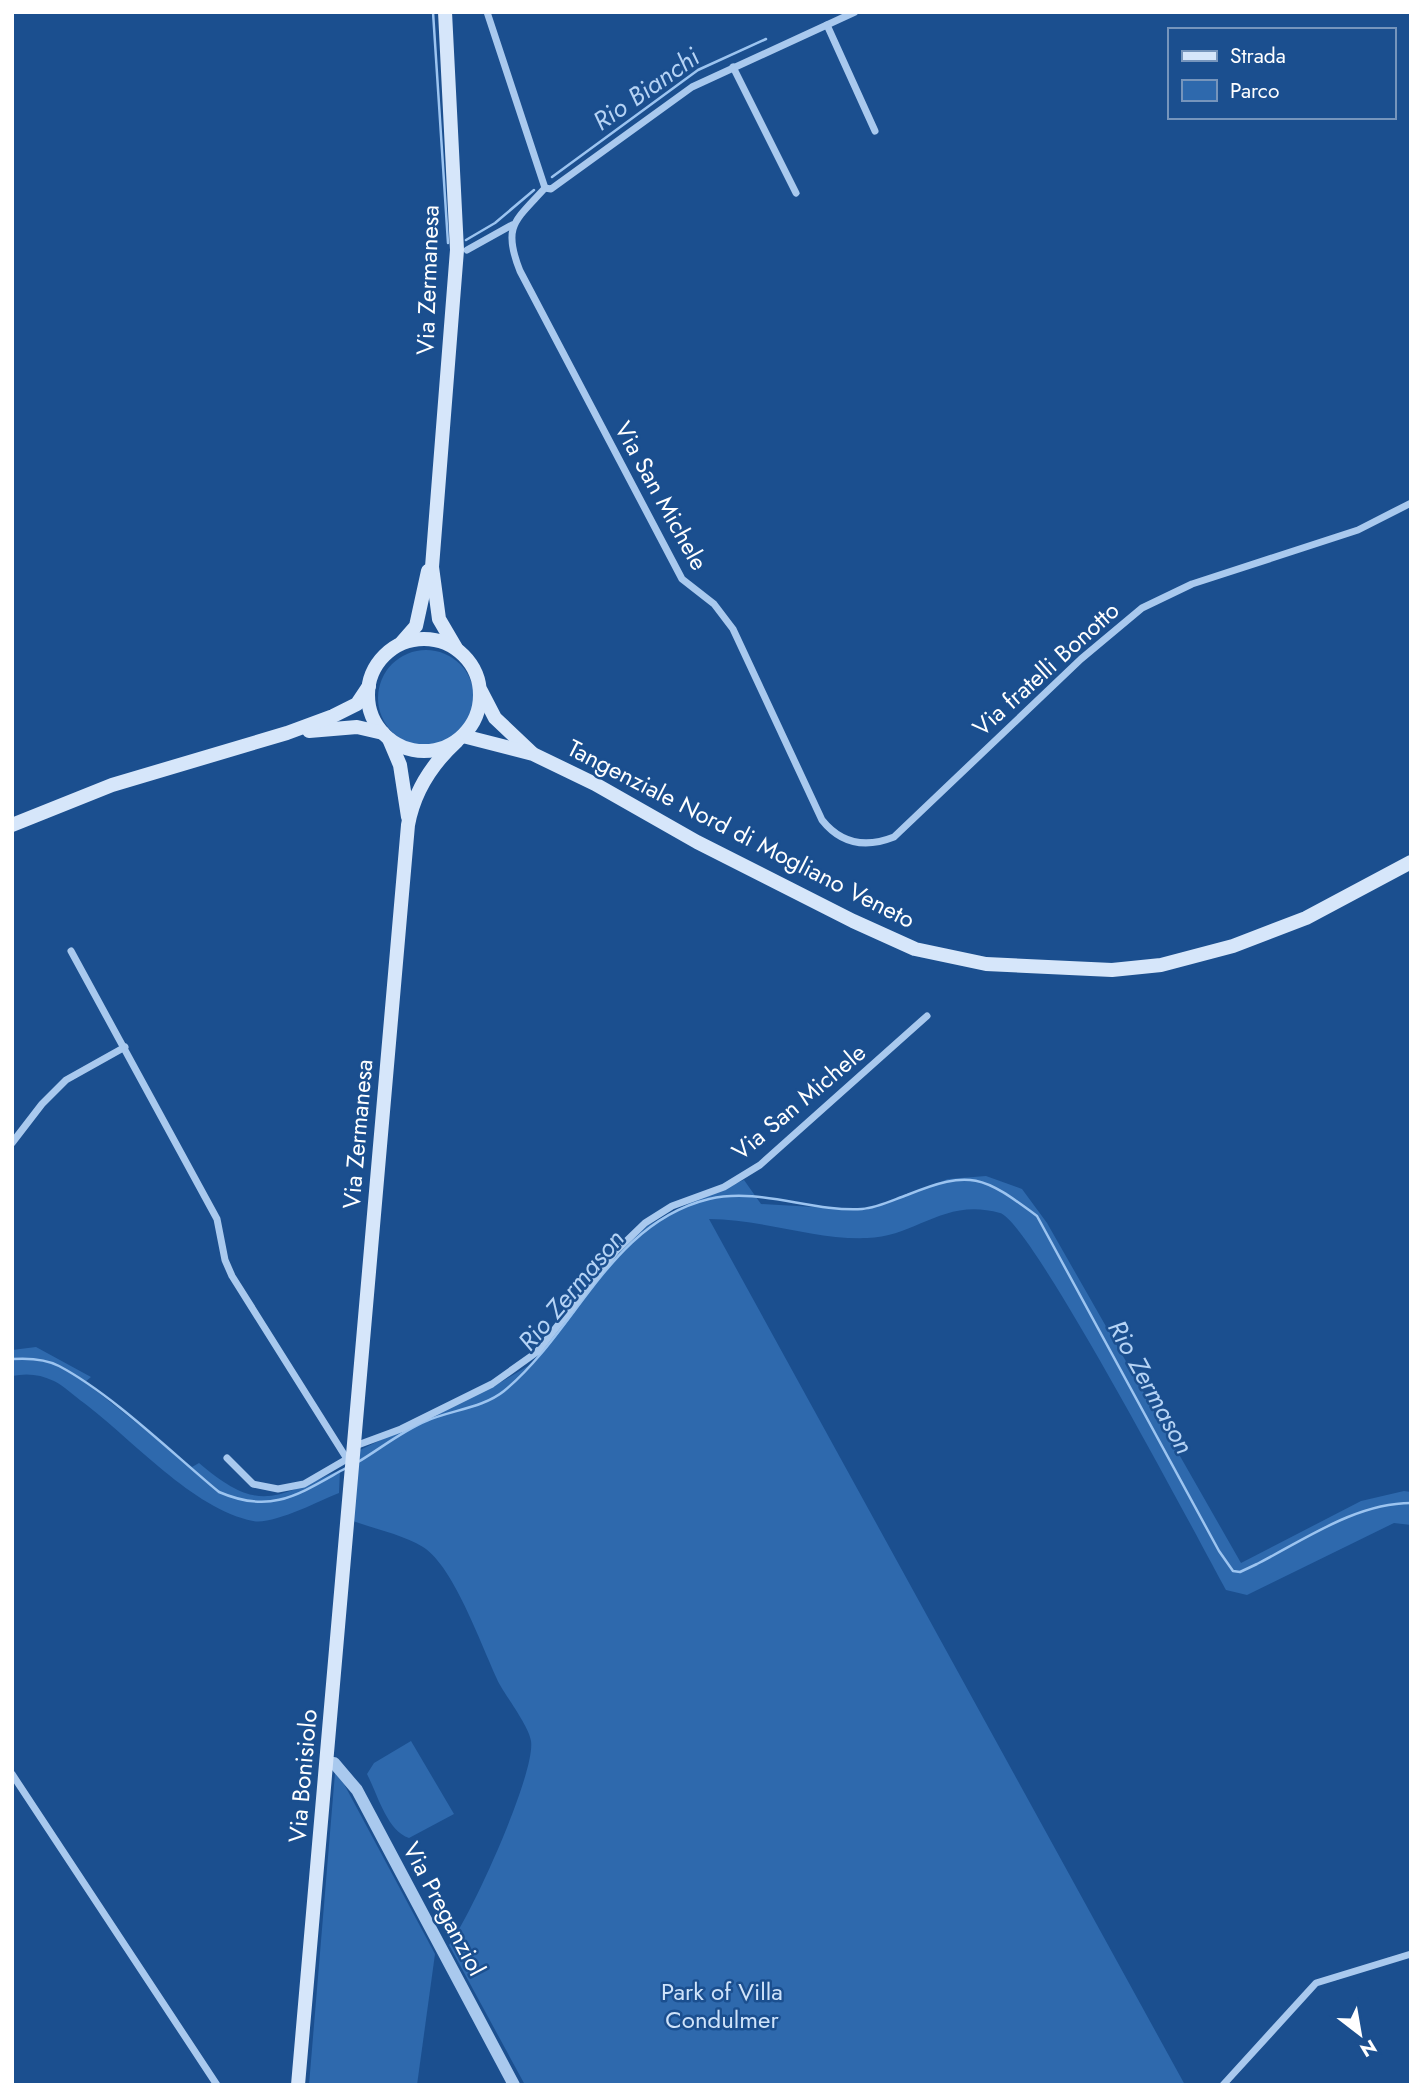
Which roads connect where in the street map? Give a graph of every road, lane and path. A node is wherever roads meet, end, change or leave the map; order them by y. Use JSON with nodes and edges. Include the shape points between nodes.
{"nodes":[{"id":1,"x":445,"y":12,"type":"edge"},
{"id":2,"x":487,"y":12,"type":"edge"},
{"id":3,"x":855,"y":12,"type":"edge"},
{"id":4,"x":827,"y":25,"type":"junction"},
{"id":5,"x":733,"y":67,"type":"junction"},
{"id":6,"x":875,"y":131,"type":"dead end"},
{"id":7,"x":545,"y":188,"type":"junction"},
{"id":8,"x":796,"y":193,"type":"dead end"},
{"id":9,"x":512,"y":225,"type":"junction"},
{"id":10,"x":467,"y":250,"type":"dead end"},
{"id":11,"x":1411,"y":503,"type":"edge"},
{"id":12,"x":432,"y":549,"type":"junction"},
{"id":13,"x":395,"y":647,"type":"junction"},
{"id":14,"x":456,"y":648,"type":"junction"},
{"id":15,"x":369,"y":686,"type":"junction"},
{"id":16,"x":480,"y":689,"type":"junction"},
{"id":17,"x":287,"y":733,"type":"junction"},
{"id":18,"x":385,"y":735,"type":"junction"},
{"id":19,"x":460,"y":738,"type":"junction"},
{"id":20,"x":533,"y":754,"type":"junction"},
{"id":21,"x":12,"y":825,"type":"edge"},
{"id":22,"x":408,"y":825,"type":"junction"},
{"id":23,"x":845,"y":840,"type":"joint"},
{"id":24,"x":1411,"y":862,"type":"edge"},
{"id":25,"x":71,"y":951,"type":"dead end"},
{"id":26,"x":927,"y":1016,"type":"dead end"},
{"id":27,"x":125,"y":1047,"type":"junction"},
{"id":28,"x":12,"y":1143,"type":"edge"},
{"id":29,"x":355,"y":1446,"type":"junction"},
{"id":30,"x":227,"y":1458,"type":"dead end"},
{"id":31,"x":350,"y":1466,"type":"junction"},
{"id":32,"x":327,"y":1763,"type":"junction"},
{"id":33,"x":12,"y":1774,"type":"edge"},
{"id":34,"x":1411,"y":1954,"type":"edge"},
{"id":35,"x":217,"y":2085,"type":"edge"},
{"id":36,"x":298,"y":2085,"type":"edge"},
{"id":37,"x":514,"y":2085,"type":"edge"},
{"id":38,"x":1223,"y":2085,"type":"edge"}],
"edges":[{"from":1,"to":12,"type":"main road","name":"Via Zermanesa","via":[[457,250]]},
{"from":2,"to":7,"type":"street"},
{"from":3,"to":4,"type":"street"},
{"from":4,"to":5,"type":"street"},
{"from":4,"to":6,"type":"street"},
{"from":5,"to":7,"type":"street","via":[[692,87],[551,189]]},
{"from":5,"to":8,"type":"street"},
{"from":7,"to":9,"type":"street"},
{"from":9,"to":10,"type":"street"},
{"from":9,"to":23,"type":"street","name":"Via San Michele","via":[[510,248],[520,271],[682,579],[727,618],[822,820]]},
{"from":11,"to":23,"type":"street","name":"Via fratelli Bonotto","via":[[1358,530],[1192,583],[1142,608],[1081,659],[894,837],[870,844]]},
{"from":12,"to":13,"type":"main road","name":"Via Zermanesa","via":[[416,626]]},
{"from":12,"to":14,"type":"main road","name":"Via Zermanesa","via":[[436,610]]},
{"from":13,"to":14,"type":"main road","via":[[425,639]]},
{"from":13,"to":15,"type":"main road","name":"Via Zermanesa","via":[[374,671]]},
{"from":14,"to":16,"type":"main road","name":"Via Zermanesa","via":[[472,666]]},
{"from":15,"to":17,"type":"main road","via":[[352,707]]},
{"from":15,"to":18,"type":"main road","name":"Via Zermanesa","via":[[373,719]]},
{"from":16,"to":19,"type":"main road","name":"Via Zermanesa","via":[[477,715]]},
{"from":16,"to":20,"type":"main road","name":"Tangenziale Nord di Mogliano Veneto","via":[[495,718]]},
{"from":17,"to":18,"type":"main road","via":[[357,727]]},
{"from":17,"to":21,"type":"main road","via":[[112,785]]},
{"from":18,"to":19,"type":"main road","via":[[422,751],[440,749]]},
{"from":18,"to":22,"type":"main road","name":"Via Zermanesa","via":[[400,765]]},
{"from":19,"to":20,"type":"main road","name":"Tangenziale Nord di Mogliano Veneto"},
{"from":19,"to":22,"type":"main road","name":"Via Zermanesa","via":[[428,775]]},
{"from":20,"to":24,"type":"main road","name":"Tangenziale Nord di Mogliano Veneto","via":[[853,921],[915,949],[986,964],[1112,970],[1161,965],[1233,946],[1306,918]]},
{"from":22,"to":29,"type":"main road","name":"Via Zermanesa"},
{"from":25,"to":27,"type":"street"},
{"from":26,"to":29,"type":"street","name":"Via San Michele","via":[[760,1165],[645,1223],[522,1364],[459,1401]]},
{"from":27,"to":28,"type":"street","via":[[66,1080]]},
{"from":27,"to":31,"type":"street","via":[[218,1219],[232,1276]]},
{"from":29,"to":31,"type":"main road","name":"Via Zermanesa"},
{"from":30,"to":31,"type":"street","via":[[253,1484],[278,1489]]},
{"from":31,"to":32,"type":"main road","name":"Via Bonisiolo"},
{"from":32,"to":36,"type":"main road","name":"Via Bonisiolo"},
{"from":32,"to":37,"type":"street","name":"Via Preganziol","via":[[334,1763],[357,1790]]},
{"from":33,"to":35,"type":"street"},
{"from":34,"to":38,"type":"street","via":[[1316,1983]]}]}
